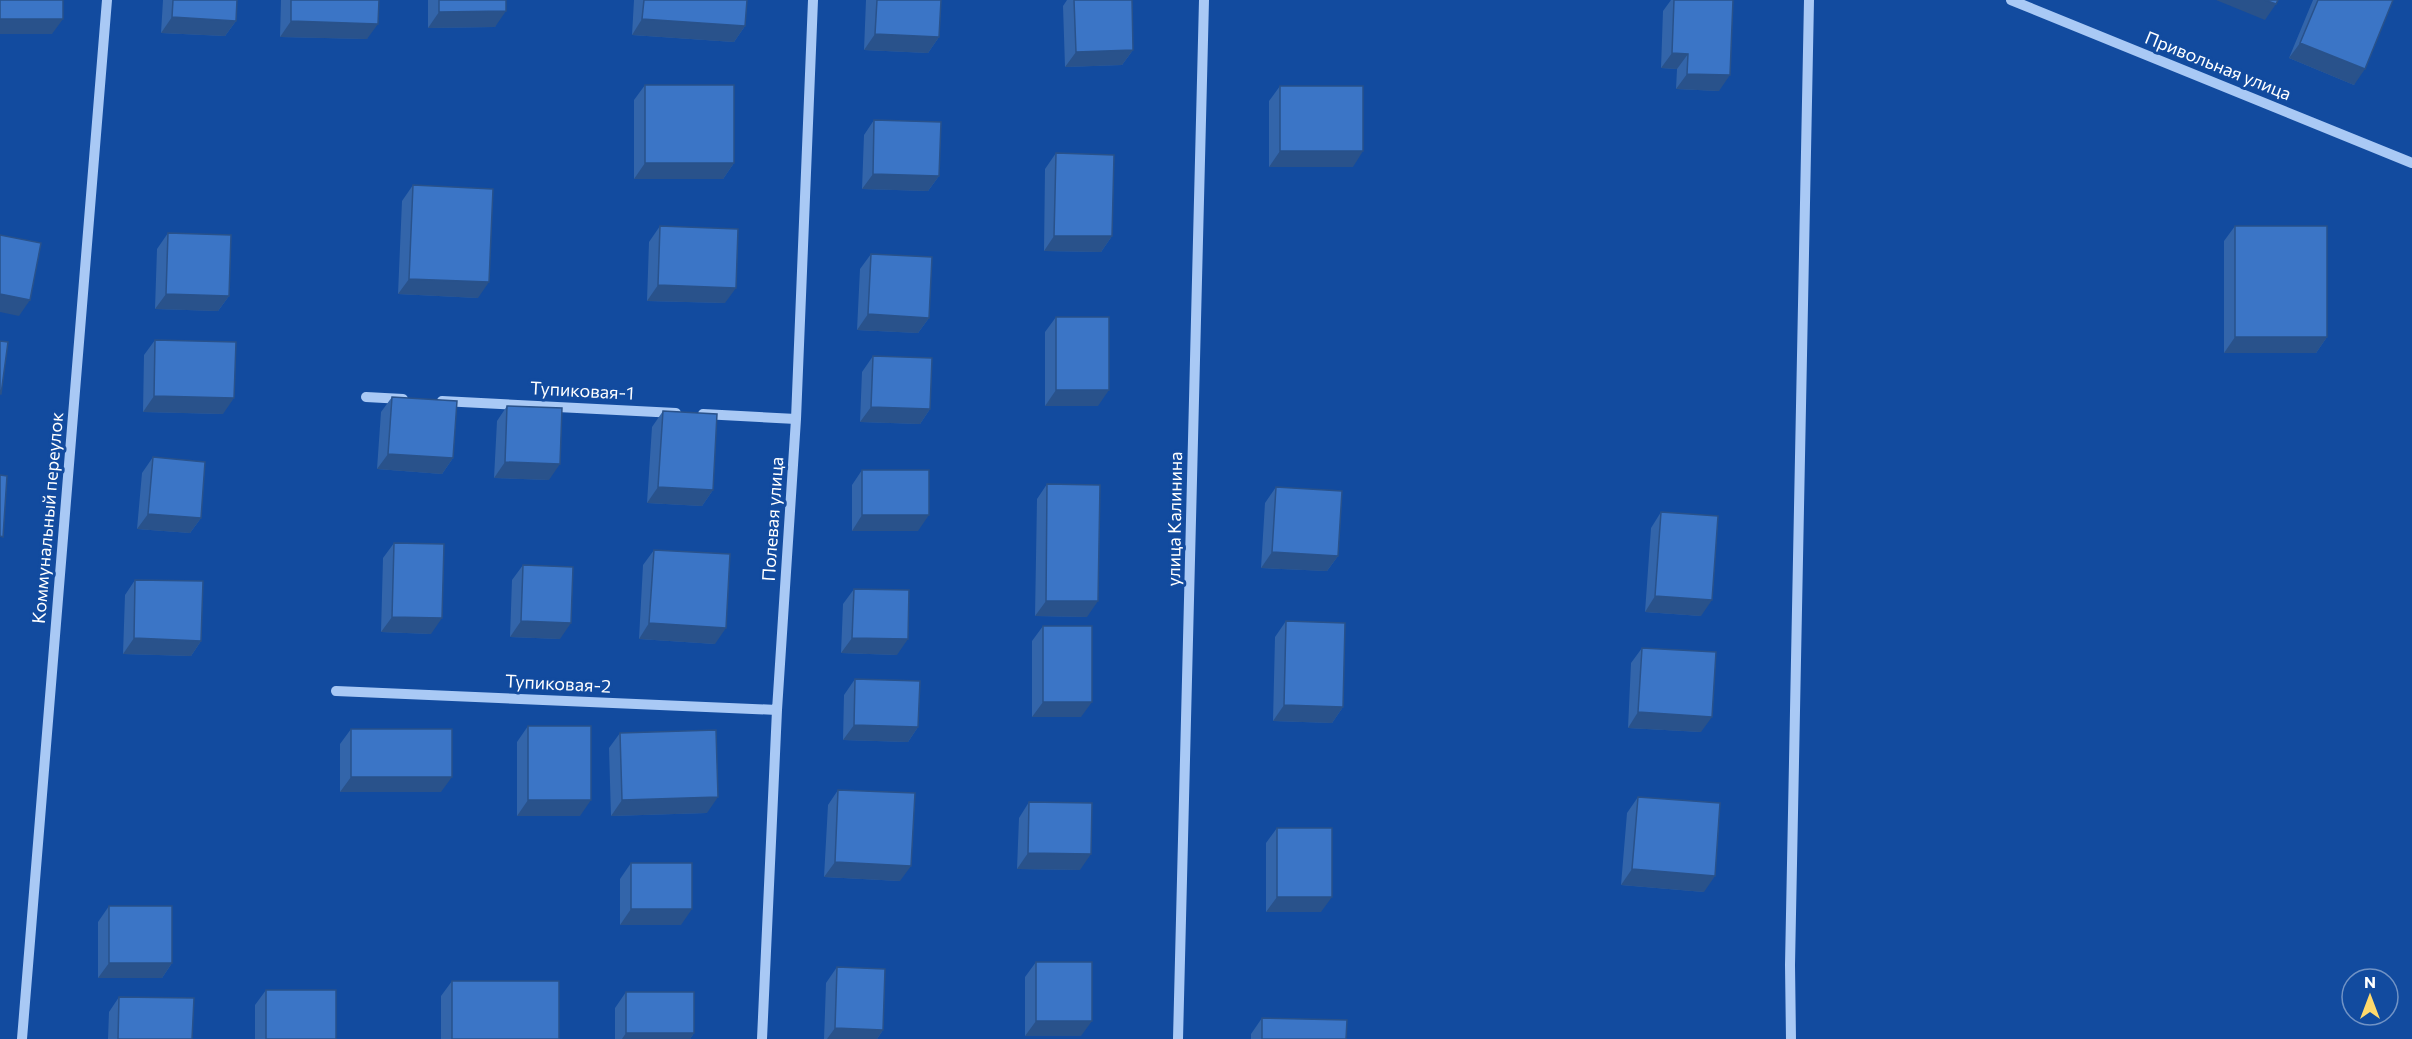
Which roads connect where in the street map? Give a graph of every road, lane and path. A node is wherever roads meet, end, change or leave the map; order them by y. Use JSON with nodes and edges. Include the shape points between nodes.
{"nodes":[{"id":1,"x":107,"y":0,"type":"edge"},
{"id":2,"x":813,"y":0,"type":"edge"},
{"id":3,"x":1204,"y":0,"type":"edge"},
{"id":4,"x":1809,"y":0,"type":"edge"},
{"id":5,"x":2011,"y":0,"type":"edge"},
{"id":6,"x":2412,"y":163,"type":"edge"},
{"id":7,"x":366,"y":397,"type":"dead end"},
{"id":8,"x":414,"y":399,"type":"edge"},
{"id":9,"x":426,"y":400,"type":"edge"},
{"id":10,"x":796,"y":419,"type":"junction"},
{"id":11,"x":336,"y":691,"type":"dead end"},
{"id":12,"x":777,"y":710,"type":"junction"},
{"id":13,"x":21,"y":1039,"type":"edge"},
{"id":14,"x":762,"y":1039,"type":"edge"},
{"id":15,"x":1178,"y":1039,"type":"edge"},
{"id":16,"x":1791,"y":1039,"type":"edge"}],
"edges":[{"from":1,"to":13,"type":"street","name":"Коммунальный переулок"},
{"from":2,"to":10,"type":"street","name":"Полевая улица"},
{"from":3,"to":15,"type":"street","name":"улица Калинина"},
{"from":4,"to":16,"type":"street"},
{"from":5,"to":6,"type":"street","name":"Привольная улица"},
{"from":7,"to":8,"type":"street"},
{"from":9,"to":10,"type":"street","name":"Тупиковая-1"},
{"from":10,"to":12,"type":"street","name":"Полевая улица"},
{"from":11,"to":12,"type":"street","name":"Тупиковая-2"},
{"from":12,"to":14,"type":"street","name":"Полевая улица"}]}
